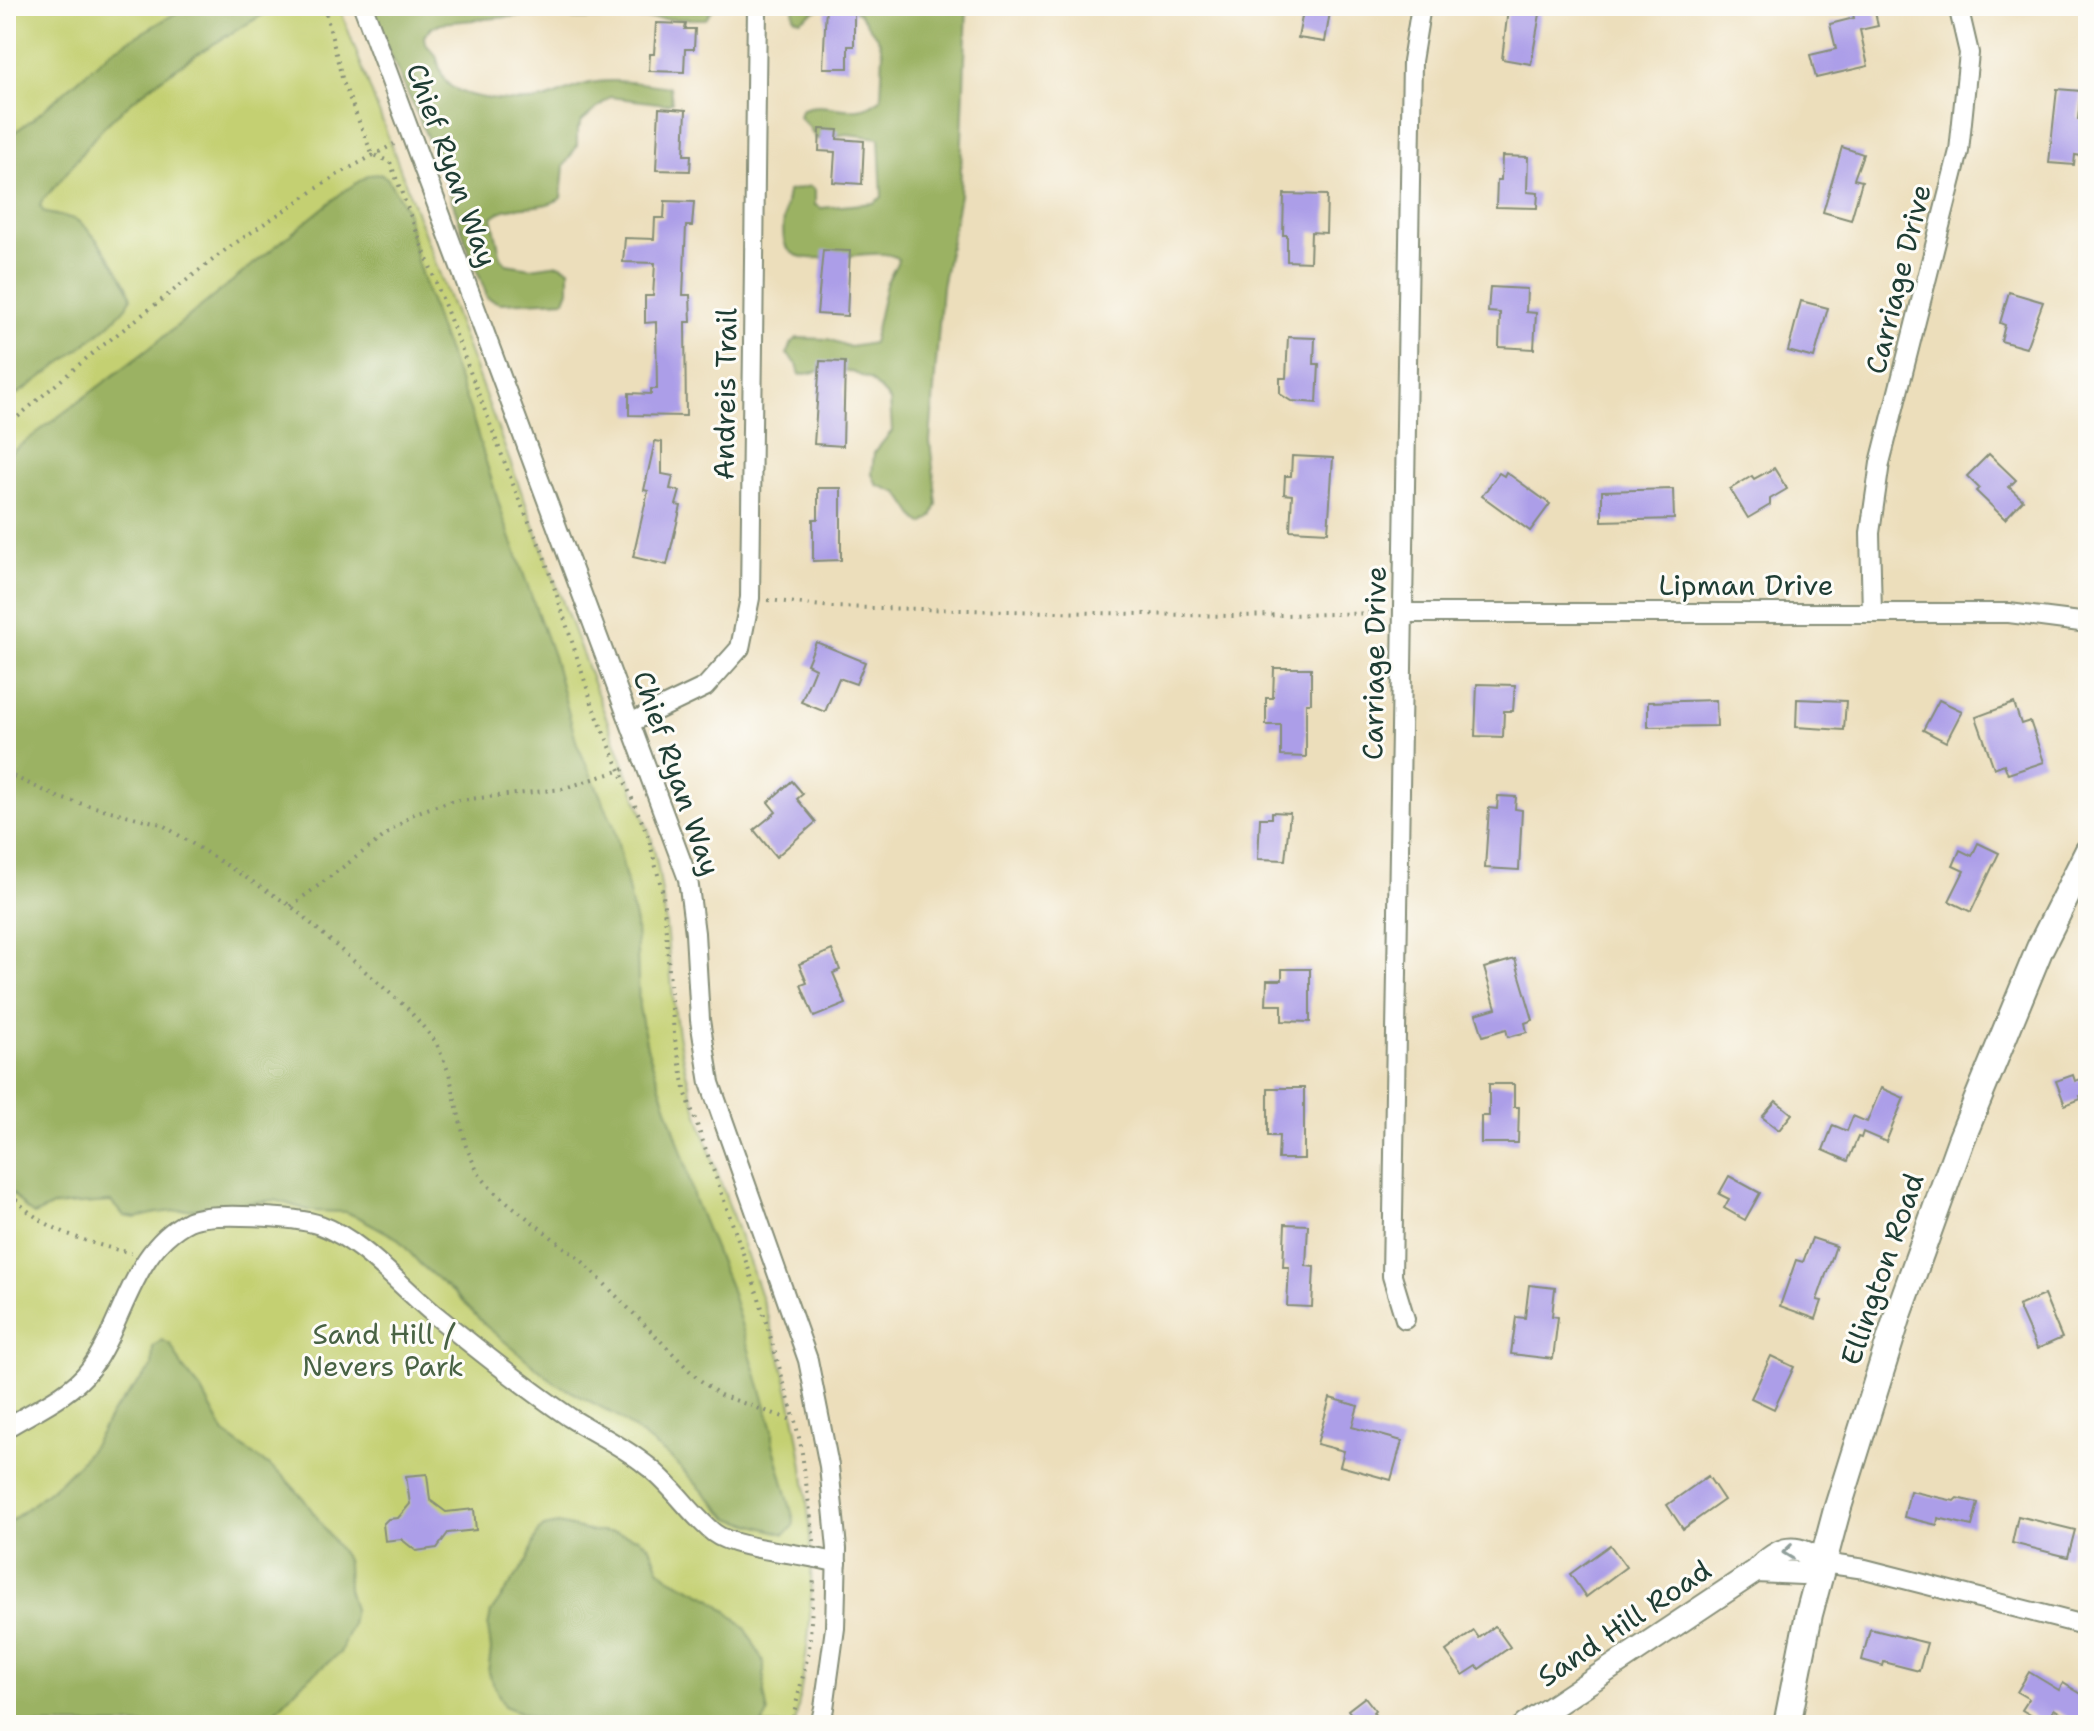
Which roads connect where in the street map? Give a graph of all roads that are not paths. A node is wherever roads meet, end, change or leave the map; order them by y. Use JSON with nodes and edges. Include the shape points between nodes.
{"nodes":[{"id":1,"x":363,"y":6,"type":"edge"},
{"id":2,"x":757,"y":6,"type":"edge"},
{"id":3,"x":1421,"y":6,"type":"edge"},
{"id":4,"x":1958,"y":6,"type":"edge"},
{"id":5,"x":1403,"y":613,"type":"junction"},
{"id":6,"x":1872,"y":613,"type":"junction"},
{"id":7,"x":2088,"y":623,"type":"edge"},
{"id":8,"x":632,"y":722,"type":"junction"},
{"id":9,"x":2088,"y":852,"type":"edge"},
{"id":10,"x":1405,"y":1319,"type":"dead end"},
{"id":11,"x":6,"y":1428,"type":"edge"},
{"id":12,"x":837,"y":1563,"type":"junction"},
{"id":13,"x":1823,"y":1563,"type":"junction"},
{"id":14,"x":2088,"y":1626,"type":"edge"},
{"id":15,"x":820,"y":1725,"type":"edge"},
{"id":16,"x":1525,"y":1725,"type":"edge"},
{"id":17,"x":1787,"y":1725,"type":"edge"}],
"edges":[{"from":1,"to":8,"type":"street","name":"Chief Ryan Way"},
{"from":2,"to":8,"type":"street","name":"Andreis Trail","via":[[750,598],[740,648],[702,690]]},
{"from":3,"to":5,"type":"street","name":"Carriage Drive","via":[[1412,61]]},
{"from":4,"to":6,"type":"street","name":"Carriage Drive","via":[[1969,53],[1959,151],[1880,463],[1870,533]]},
{"from":5,"to":6,"type":"street","name":"Lipman Drive"},
{"from":5,"to":10,"type":"street","name":"Carriage Drive","via":[[1392,1276]]},
{"from":6,"to":7,"type":"street","name":"Lipman Drive","via":[[2009,613]]},
{"from":8,"to":12,"type":"street","name":"Chief Ryan Way","via":[[688,879],[710,1083],[808,1360],[829,1466]]},
{"from":9,"to":13,"type":"main road","name":"Ellington Road","via":[[2040,948],[1961,1140],[1898,1315]]},
{"from":11,"to":12,"type":"street","via":[[88,1372],[109,1340],[139,1270],[165,1238],[209,1215],[298,1220],[353,1243],[561,1411],[646,1464],[716,1535]]},
{"from":12,"to":15,"type":"street","name":"Chief Ryan Way","via":[[835,1628]]},
{"from":13,"to":14,"type":"street"},
{"from":13,"to":16,"type":"street","name":"Sand Hill Road","via":[[1802,1573],[1756,1571]]},
{"from":13,"to":17,"type":"main road","name":"Ellington Road"}]}
